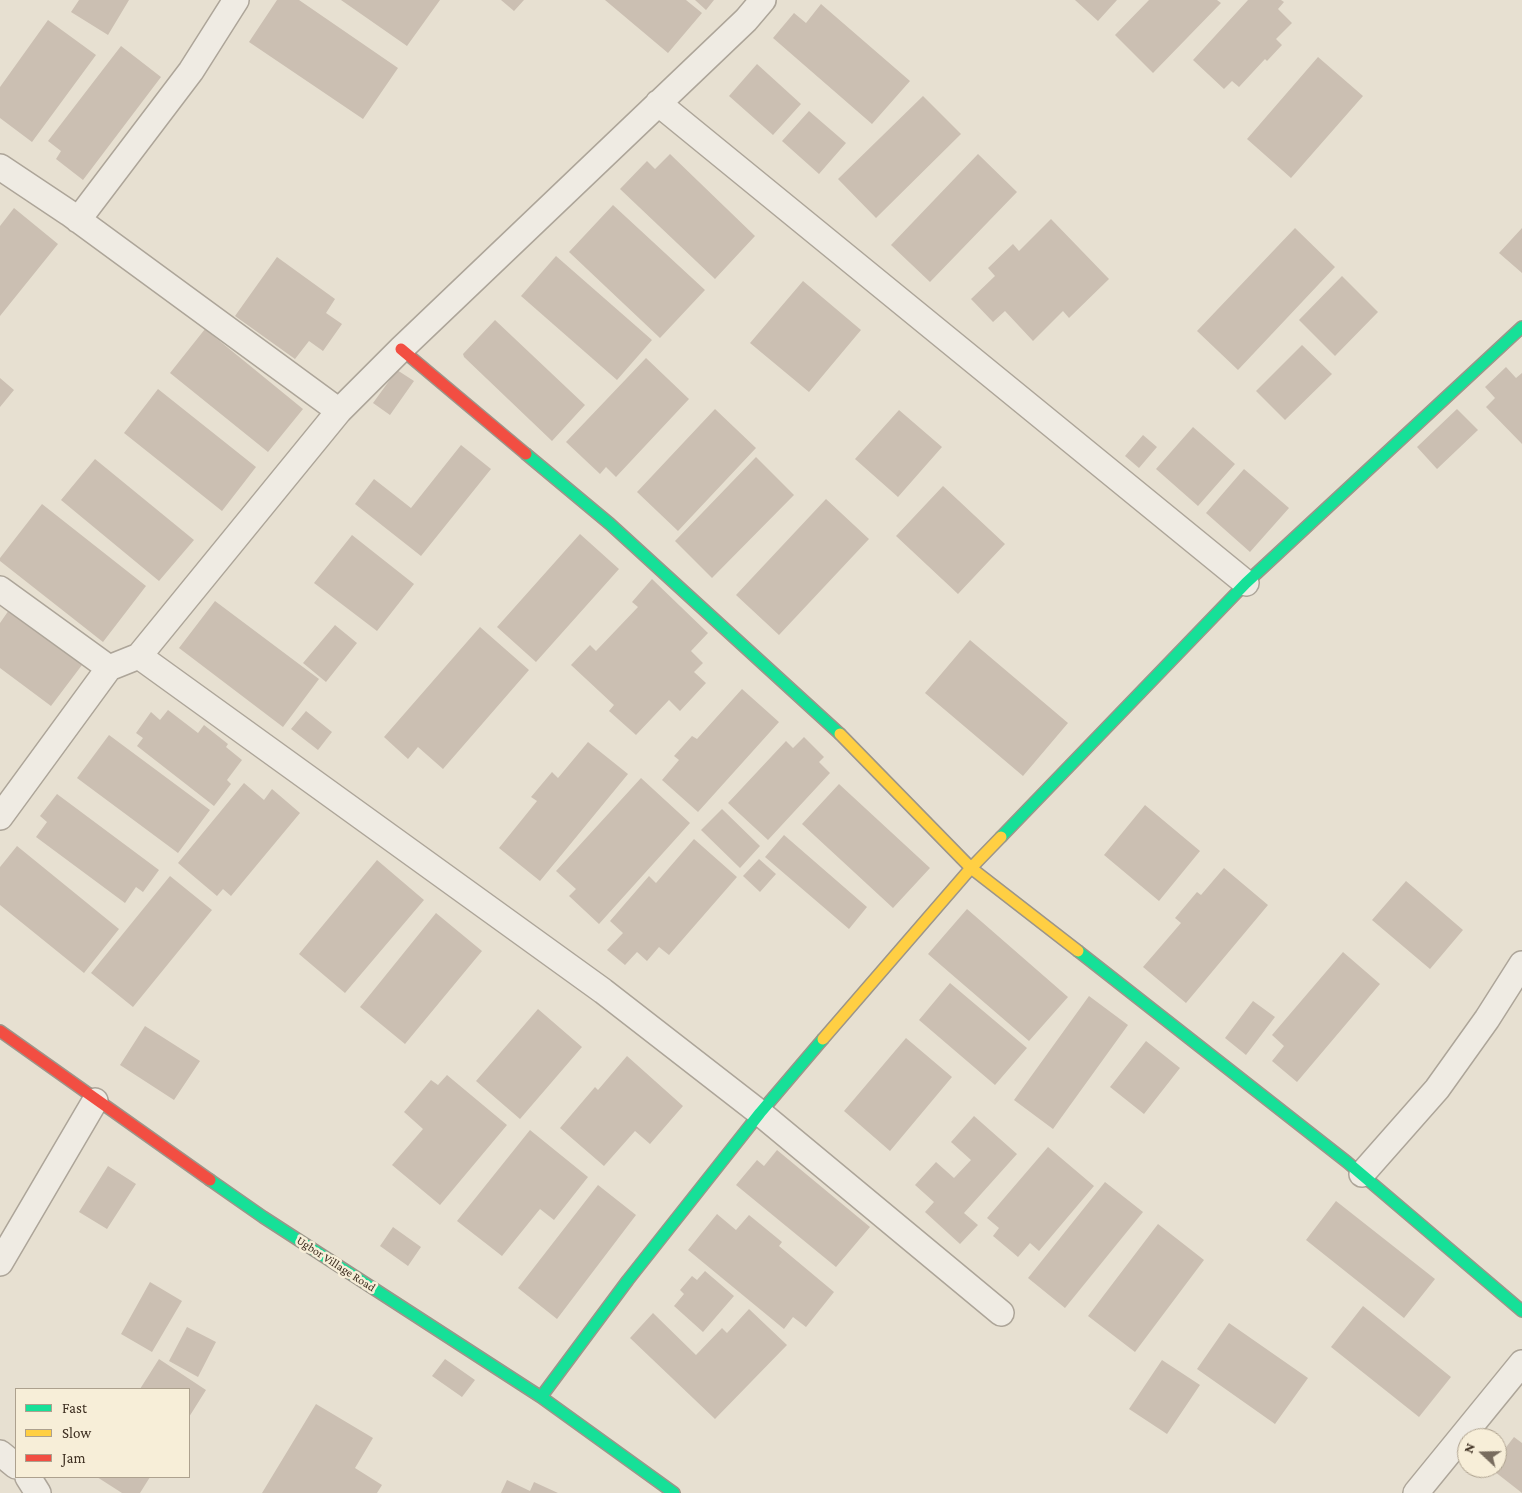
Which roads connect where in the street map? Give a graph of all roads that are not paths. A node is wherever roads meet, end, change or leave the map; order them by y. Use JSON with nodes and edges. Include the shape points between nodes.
{"nodes":[{"id":1,"x":236,"y":0,"type":"edge"},
{"id":2,"x":763,"y":0,"type":"edge"},
{"id":3,"x":658,"y":103,"type":"junction"},
{"id":4,"x":0,"y":167,"type":"edge"},
{"id":5,"x":78,"y":220,"type":"junction"},
{"id":6,"x":1522,"y":327,"type":"edge"},
{"id":7,"x":401,"y":349,"type":"junction"},
{"id":8,"x":339,"y":411,"type":"junction"},
{"id":9,"x":1246,"y":583,"type":"junction"},
{"id":10,"x":0,"y":589,"type":"edge"},
{"id":11,"x":139,"y":656,"type":"junction"},
{"id":12,"x":110,"y":668,"type":"junction"},
{"id":13,"x":0,"y":817,"type":"edge"},
{"id":14,"x":971,"y":868,"type":"junction"},
{"id":15,"x":1522,"y":964,"type":"edge"},
{"id":16,"x":0,"y":1031,"type":"edge"},
{"id":17,"x":95,"y":1101,"type":"junction"},
{"id":18,"x":760,"y":1113,"type":"junction"},
{"id":19,"x":1362,"y":1174,"type":"junction"},
{"id":20,"x":0,"y":1263,"type":"edge"},
{"id":21,"x":1522,"y":1311,"type":"edge"},
{"id":22,"x":1001,"y":1313,"type":"dead end"},
{"id":23,"x":1522,"y":1363,"type":"edge"},
{"id":24,"x":541,"y":1397,"type":"junction"},
{"id":25,"x":0,"y":1453,"type":"edge"},
{"id":26,"x":15,"y":1465,"type":"edge"},
{"id":27,"x":674,"y":1493,"type":"edge"},
{"id":28,"x":1416,"y":1493,"type":"edge"}],
"edges":[{"from":1,"to":5,"type":"street","via":[[191,71]]},
{"from":2,"to":3,"type":"street"},
{"from":3,"to":7,"type":"street"},
{"from":3,"to":9,"type":"street"},
{"from":4,"to":5,"type":"street"},
{"from":5,"to":8,"type":"street"},
{"from":6,"to":9,"type":"street"},
{"from":7,"to":8,"type":"street"},
{"from":7,"to":14,"type":"street","via":[[610,524],[809,704]]},
{"from":8,"to":11,"type":"street"},
{"from":9,"to":14,"type":"street"},
{"from":10,"to":12,"type":"street"},
{"from":11,"to":12,"type":"street"},
{"from":11,"to":18,"type":"street","via":[[603,991]]},
{"from":12,"to":13,"type":"street"},
{"from":14,"to":18,"type":"street"},
{"from":14,"to":19,"type":"street"},
{"from":15,"to":19,"type":"street","via":[[1437,1089]]},
{"from":16,"to":17,"type":"street","name":"Ugbor Village Road"},
{"from":17,"to":20,"type":"street"},
{"from":17,"to":24,"type":"street","name":"Ugbor Village Road","via":[[263,1217]]},
{"from":18,"to":22,"type":"street"},
{"from":18,"to":24,"type":"street","via":[[628,1280]]},
{"from":19,"to":21,"type":"street"},
{"from":23,"to":28,"type":"street"},
{"from":24,"to":27,"type":"street","name":"Ugbor Village Road"},
{"from":25,"to":26,"type":"street"}]}
